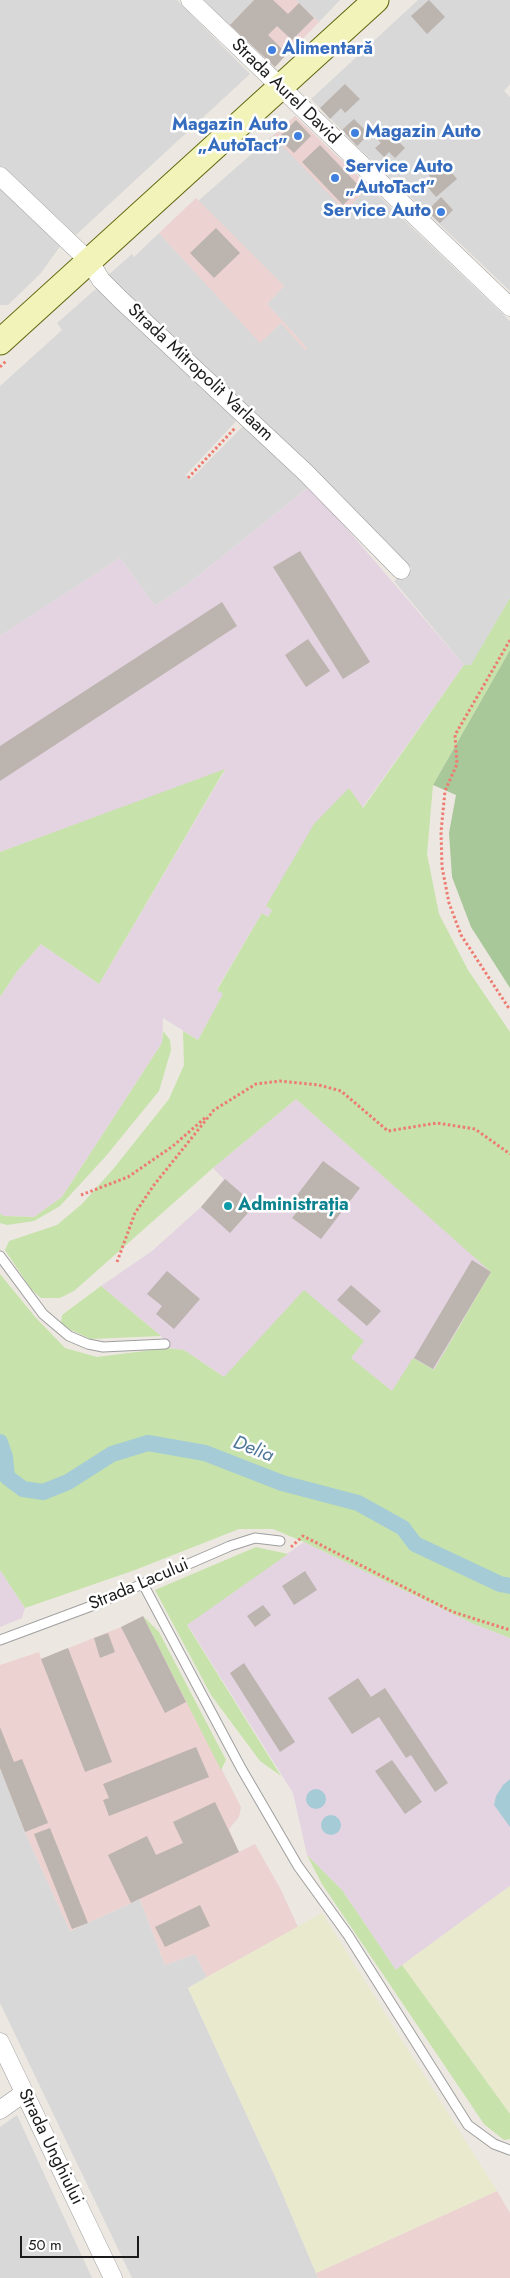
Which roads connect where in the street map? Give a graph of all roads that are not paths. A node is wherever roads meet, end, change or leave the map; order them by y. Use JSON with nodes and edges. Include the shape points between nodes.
{"nodes":[{"id":1,"x":190,"y":0,"type":"edge"},
{"id":2,"x":376,"y":0,"type":"edge"},
{"id":3,"x":280,"y":87,"type":"junction"},
{"id":4,"x":0,"y":176,"type":"edge"},
{"id":5,"x":90,"y":262,"type":"junction"},
{"id":6,"x":510,"y":307,"type":"edge"},
{"id":7,"x":0,"y":342,"type":"edge"},
{"id":8,"x":401,"y":570,"type":"dead end"},
{"id":9,"x":0,"y":1256,"type":"edge"},
{"id":10,"x":165,"y":1344,"type":"dead end"},
{"id":11,"x":280,"y":1542,"type":"dead end"},
{"id":12,"x":143,"y":1584,"type":"junction"},
{"id":13,"x":0,"y":1640,"type":"edge"},
{"id":14,"x":0,"y":2042,"type":"edge"},
{"id":15,"x":24,"y":2093,"type":"junction"},
{"id":16,"x":0,"y":2110,"type":"edge"},
{"id":17,"x":510,"y":2150,"type":"edge"},
{"id":18,"x":113,"y":2278,"type":"edge"}],
"edges":[{"from":1,"to":3,"type":"street","name":"Strada Aurel David"},
{"from":2,"to":3,"type":"main road"},
{"from":3,"to":5,"type":"main road"},
{"from":3,"to":6,"type":"street","name":"Strada Aurel David"},
{"from":4,"to":5,"type":"street","name":"Strada Mitropolit Varlaam"},
{"from":5,"to":7,"type":"main road"},
{"from":5,"to":8,"type":"street","name":"Strada Mitropolit Varlaam","via":[[121,300],[246,416]]},
{"from":9,"to":10,"type":"lane","via":[[43,1314],[69,1336],[103,1347]]},
{"from":11,"to":12,"type":"lane","name":"Strada Lacului","via":[[255,1538]]},
{"from":12,"to":13,"type":"lane","name":"Strada Lacului"},
{"from":12,"to":17,"type":"lane","via":[[241,1768],[298,1866],[348,1934],[468,2126],[494,2144]]},
{"from":14,"to":15,"type":"street","name":"Strada Unghiului"},
{"from":15,"to":16,"type":"street"},
{"from":15,"to":18,"type":"street","name":"Strada Unghiului"}]}
